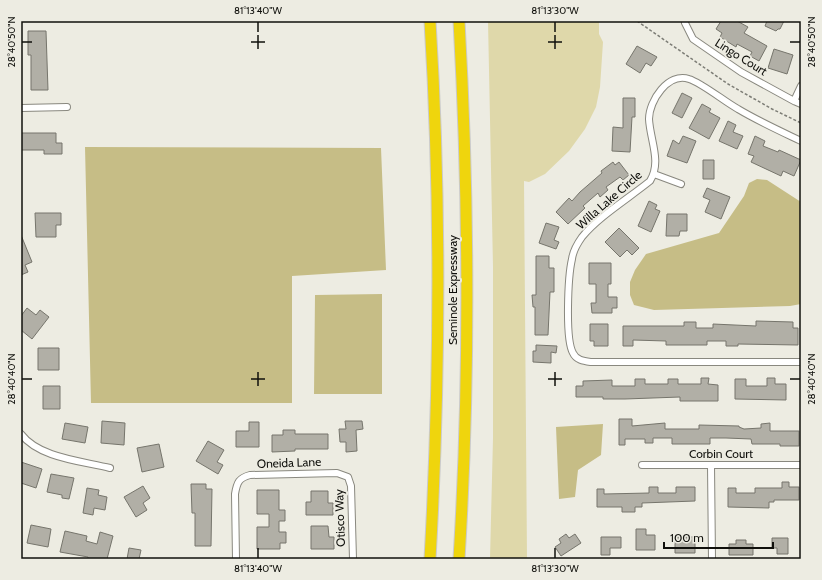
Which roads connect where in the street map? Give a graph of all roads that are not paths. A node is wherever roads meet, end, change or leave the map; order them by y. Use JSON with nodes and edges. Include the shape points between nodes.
{"nodes":[{"id":1,"x":430,"y":21,"type":"edge"},
{"id":2,"x":459,"y":21,"type":"edge"},
{"id":3,"x":685,"y":23,"type":"dead end"},
{"id":4,"x":801,"y":86,"type":"edge"},
{"id":5,"x":794,"y":100,"type":"junction"},
{"id":6,"x":801,"y":104,"type":"edge"},
{"id":7,"x":67,"y":107,"type":"dead end"},
{"id":8,"x":21,"y":108,"type":"edge"},
{"id":9,"x":801,"y":141,"type":"edge"},
{"id":10,"x":654,"y":174,"type":"junction"},
{"id":11,"x":681,"y":184,"type":"dead end"},
{"id":12,"x":801,"y":362,"type":"edge"},
{"id":13,"x":21,"y":434,"type":"edge"},
{"id":14,"x":642,"y":465,"type":"dead end"},
{"id":15,"x":711,"y":465,"type":"junction"},
{"id":16,"x":801,"y":465,"type":"edge"},
{"id":17,"x":110,"y":468,"type":"dead end"},
{"id":18,"x":348,"y":477,"type":"joint"},
{"id":19,"x":236,"y":559,"type":"edge"},
{"id":20,"x":353,"y":559,"type":"edge"},
{"id":21,"x":430,"y":559,"type":"edge"},
{"id":22,"x":459,"y":559,"type":"edge"},
{"id":23,"x":712,"y":559,"type":"edge"}],
"edges":[{"from":1,"to":21,"type":"highway","name":"Seminole Expressway","via":[[438,306],[437,426]]},
{"from":2,"to":22,"type":"highway","name":"Seminole Expressway","via":[[468,313]]},
{"from":3,"to":5,"type":"street","name":"Lingo Court","via":[[693,39],[742,72]]},
{"from":4,"to":5,"type":"street"},
{"from":5,"to":6,"type":"street","name":"Lingo Court"},
{"from":7,"to":8,"type":"street"},
{"from":9,"to":10,"type":"street","name":"Willa Lake Circle","via":[[739,110],[689,79],[675,79],[669,81],[657,96],[649,116],[649,132],[655,157]]},
{"from":10,"to":11,"type":"street"},
{"from":10,"to":12,"type":"street","name":"Willa Lake Circle","via":[[650,181],[590,229],[576,246],[569,275],[568,339],[574,355],[580,360],[591,362]]},
{"from":13,"to":17,"type":"street","via":[[28,443],[43,452]]},
{"from":14,"to":15,"type":"street","name":"Corbin Court"},
{"from":15,"to":16,"type":"street","name":"Corbin Court"},
{"from":15,"to":23,"type":"street"},
{"from":18,"to":19,"type":"street","name":"Oneida Lane","via":[[337,473],[242,477],[236,484],[235,494]]},
{"from":18,"to":20,"type":"street","name":"Otisco Way","via":[[352,486]]}]}
